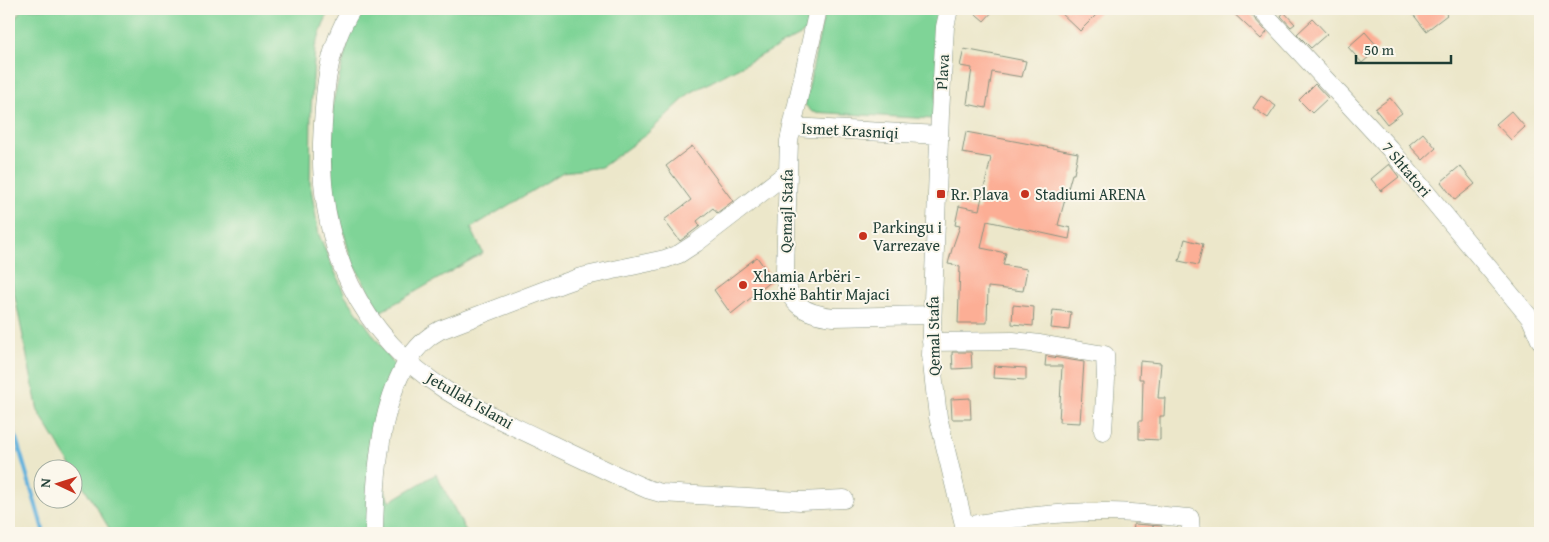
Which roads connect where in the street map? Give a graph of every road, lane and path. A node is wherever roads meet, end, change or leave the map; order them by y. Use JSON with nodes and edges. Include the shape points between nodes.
{"nodes":[{"id":1,"x":352,"y":9,"type":"edge"},
{"id":2,"x":818,"y":9,"type":"edge"},
{"id":3,"x":949,"y":9,"type":"edge"},
{"id":4,"x":1267,"y":11,"type":"edge"},
{"id":5,"x":792,"y":127,"type":"junction"},
{"id":6,"x":939,"y":136,"type":"junction"},
{"id":7,"x":786,"y":173,"type":"junction"},
{"id":8,"x":931,"y":315,"type":"junction"},
{"id":9,"x":1535,"y":316,"type":"edge"},
{"id":10,"x":1540,"y":340,"type":"edge"},
{"id":11,"x":931,"y":342,"type":"junction"},
{"id":12,"x":408,"y":362,"type":"junction"},
{"id":13,"x":1103,"y":431,"type":"dead end"},
{"id":14,"x":844,"y":499,"type":"dead end"},
{"id":15,"x":965,"y":530,"type":"edge"},
{"id":16,"x":374,"y":533,"type":"edge"},
{"id":17,"x":1191,"y":533,"type":"edge"}],
"edges":[{"from":1,"to":12,"type":"street","name":"Jetullah Islami","via":[[337,37],[328,73],[322,157],[324,203],[335,246],[354,292],[380,332]]},
{"from":2,"to":5,"type":"street","name":"Ismet Krasniqi"},
{"from":3,"to":6,"type":"street","name":"Plava"},
{"from":4,"to":9,"type":"street","name":"7 Shtatori"},
{"from":5,"to":6,"type":"street","name":"Ismet Krasniqi"},
{"from":5,"to":7,"type":"street","name":"Qemajl Stafa"},
{"from":6,"to":8,"type":"street","name":"Qemal Stafa"},
{"from":7,"to":8,"type":"street","name":"Qemajl Stafa","via":[[785,280],[792,299],[799,307],[834,317]]},
{"from":7,"to":12,"type":"street","via":[[679,254],[561,284],[440,330],[429,336]]},
{"from":8,"to":11,"type":"street","name":"Qemal Stafa"},
{"from":9,"to":10,"type":"street","name":"7 Shtatori"},
{"from":11,"to":13,"type":"street","via":[[1013,341],[1105,355]]},
{"from":11,"to":15,"type":"street","name":"Qemal Stafa","via":[[938,417]]},
{"from":12,"to":14,"type":"street","name":"Jetullah Islami","via":[[439,386],[504,422],[647,489],[660,493],[800,501]]},
{"from":12,"to":16,"type":"street","via":[[390,403],[379,452]]},
{"from":15,"to":17,"type":"street","via":[[1030,516],[1104,512],[1190,518]]}]}
